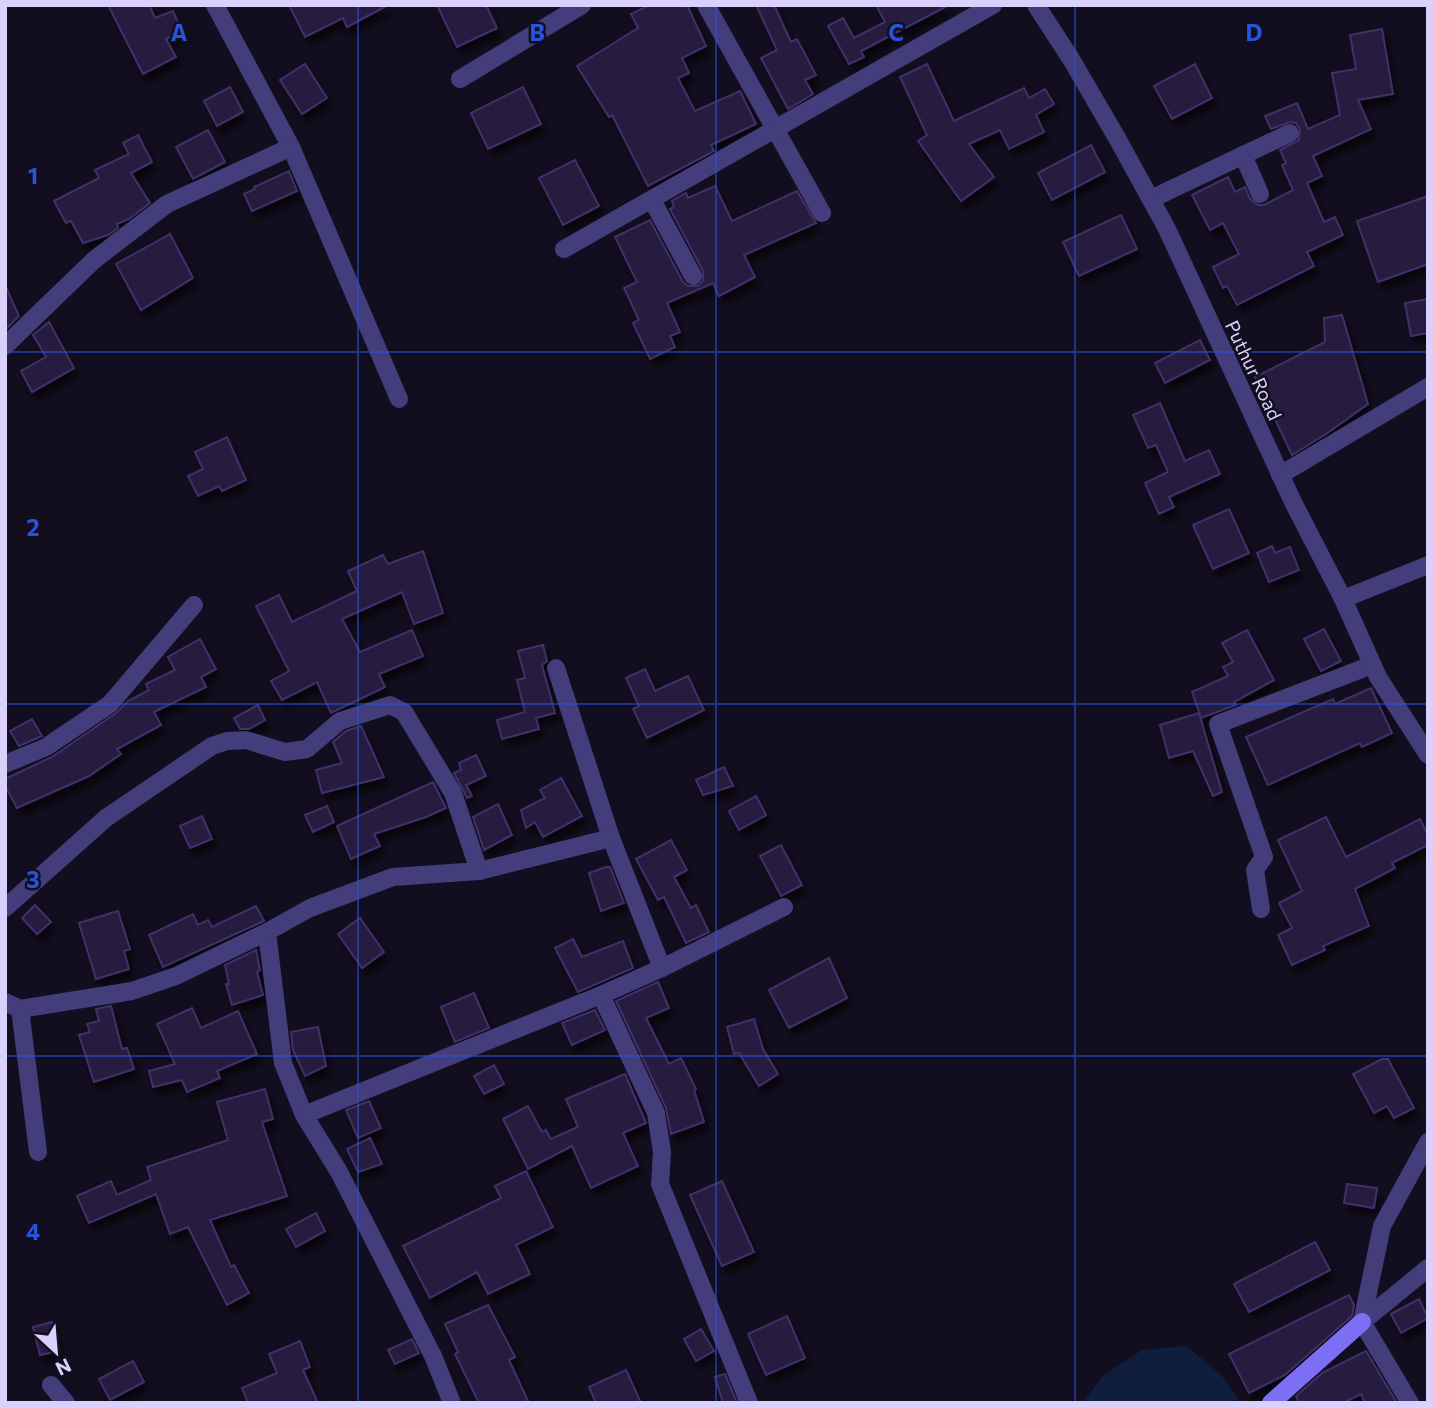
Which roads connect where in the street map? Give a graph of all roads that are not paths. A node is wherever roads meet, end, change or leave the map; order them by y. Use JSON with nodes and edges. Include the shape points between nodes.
{"nodes":[{"id":1,"x":215,"y":5,"type":"edge"},
{"id":2,"x":582,"y":5,"type":"edge"},
{"id":3,"x":706,"y":5,"type":"edge"},
{"id":4,"x":993,"y":5,"type":"edge"},
{"id":5,"x":1036,"y":5,"type":"edge"},
{"id":6,"x":460,"y":79,"type":"dead end"},
{"id":7,"x":774,"y":127,"type":"junction"},
{"id":8,"x":1290,"y":134,"type":"dead end"},
{"id":9,"x":291,"y":147,"type":"junction"},
{"id":10,"x":1243,"y":155,"type":"junction"},
{"id":11,"x":1261,"y":194,"type":"dead end"},
{"id":12,"x":1151,"y":199,"type":"junction"},
{"id":13,"x":652,"y":200,"type":"junction"},
{"id":14,"x":822,"y":213,"type":"dead end"},
{"id":15,"x":564,"y":248,"type":"dead end"},
{"id":16,"x":693,"y":276,"type":"dead end"},
{"id":17,"x":5,"y":346,"type":"edge"},
{"id":18,"x":1428,"y":387,"type":"edge"},
{"id":19,"x":399,"y":399,"type":"dead end"},
{"id":20,"x":1280,"y":475,"type":"junction"},
{"id":21,"x":1428,"y":565,"type":"edge"},
{"id":22,"x":1343,"y":599,"type":"junction"},
{"id":23,"x":194,"y":605,"type":"dead end"},
{"id":24,"x":1372,"y":665,"type":"junction"},
{"id":25,"x":556,"y":668,"type":"dead end"},
{"id":26,"x":1428,"y":755,"type":"edge"},
{"id":27,"x":5,"y":764,"type":"edge"},
{"id":28,"x":611,"y":838,"type":"junction"},
{"id":29,"x":478,"y":871,"type":"junction"},
{"id":30,"x":784,"y":907,"type":"dead end"},
{"id":31,"x":5,"y":908,"type":"edge"},
{"id":32,"x":1261,"y":909,"type":"dead end"},
{"id":33,"x":267,"y":932,"type":"junction"},
{"id":34,"x":662,"y":968,"type":"junction"},
{"id":35,"x":601,"y":995,"type":"junction"},
{"id":36,"x":13,"y":1005,"type":"edge"},
{"id":37,"x":303,"y":1115,"type":"junction"},
{"id":38,"x":1428,"y":1142,"type":"edge"},
{"id":39,"x":38,"y":1152,"type":"dead end"},
{"id":40,"x":1428,"y":1268,"type":"edge"},
{"id":41,"x":1420,"y":1284,"type":"edge"},
{"id":42,"x":1362,"y":1322,"type":"junction"},
{"id":43,"x":51,"y":1385,"type":"dead end"},
{"id":44,"x":66,"y":1403,"type":"edge"},
{"id":45,"x":452,"y":1403,"type":"edge"},
{"id":46,"x":749,"y":1403,"type":"edge"},
{"id":47,"x":1271,"y":1403,"type":"edge"},
{"id":48,"x":1410,"y":1403,"type":"edge"}],
"edges":[{"from":1,"to":9,"type":"street"},
{"from":2,"to":6,"type":"street"},
{"from":3,"to":7,"type":"street"},
{"from":4,"to":7,"type":"street"},
{"from":5,"to":12,"type":"street","name":"Puthur Road"},
{"from":7,"to":13,"type":"street"},
{"from":7,"to":14,"type":"street"},
{"from":8,"to":10,"type":"street"},
{"from":9,"to":17,"type":"street","via":[[167,204],[94,260]]},
{"from":9,"to":19,"type":"street"},
{"from":10,"to":11,"type":"street"},
{"from":10,"to":12,"type":"street"},
{"from":12,"to":20,"type":"street","name":"Puthur Road"},
{"from":13,"to":15,"type":"street"},
{"from":13,"to":16,"type":"street"},
{"from":18,"to":20,"type":"street"},
{"from":20,"to":22,"type":"street","name":"Puthur Road"},
{"from":21,"to":22,"type":"street"},
{"from":22,"to":24,"type":"street","name":"Puthur Road"},
{"from":23,"to":27,"type":"street","via":[[110,704],[46,747]]},
{"from":24,"to":26,"type":"street","name":"Puthur Road"},
{"from":24,"to":32,"type":"street","via":[[1218,724],[1265,857],[1255,870]]},
{"from":25,"to":28,"type":"street"},
{"from":28,"to":29,"type":"street"},
{"from":28,"to":34,"type":"street"},
{"from":29,"to":31,"type":"street","via":[[453,793],[404,712],[390,705],[340,721],[307,749],[285,752],[246,740],[212,747],[106,818]]},
{"from":29,"to":33,"type":"street","via":[[393,877],[310,908]]},
{"from":30,"to":34,"type":"street"},
{"from":33,"to":36,"type":"street","via":[[176,976],[132,991]]},
{"from":33,"to":37,"type":"street","via":[[283,1063]]},
{"from":34,"to":35,"type":"street"},
{"from":35,"to":37,"type":"street"},
{"from":35,"to":46,"type":"street","via":[[656,1112],[662,1152],[660,1184]]},
{"from":36,"to":39,"type":"street"},
{"from":37,"to":45,"type":"street","via":[[339,1172],[433,1356]]},
{"from":38,"to":42,"type":"street","via":[[1382,1226]]},
{"from":40,"to":41,"type":"street"},
{"from":41,"to":42,"type":"street"},
{"from":42,"to":47,"type":"main road"},
{"from":42,"to":48,"type":"street"},
{"from":43,"to":44,"type":"street"}]}
